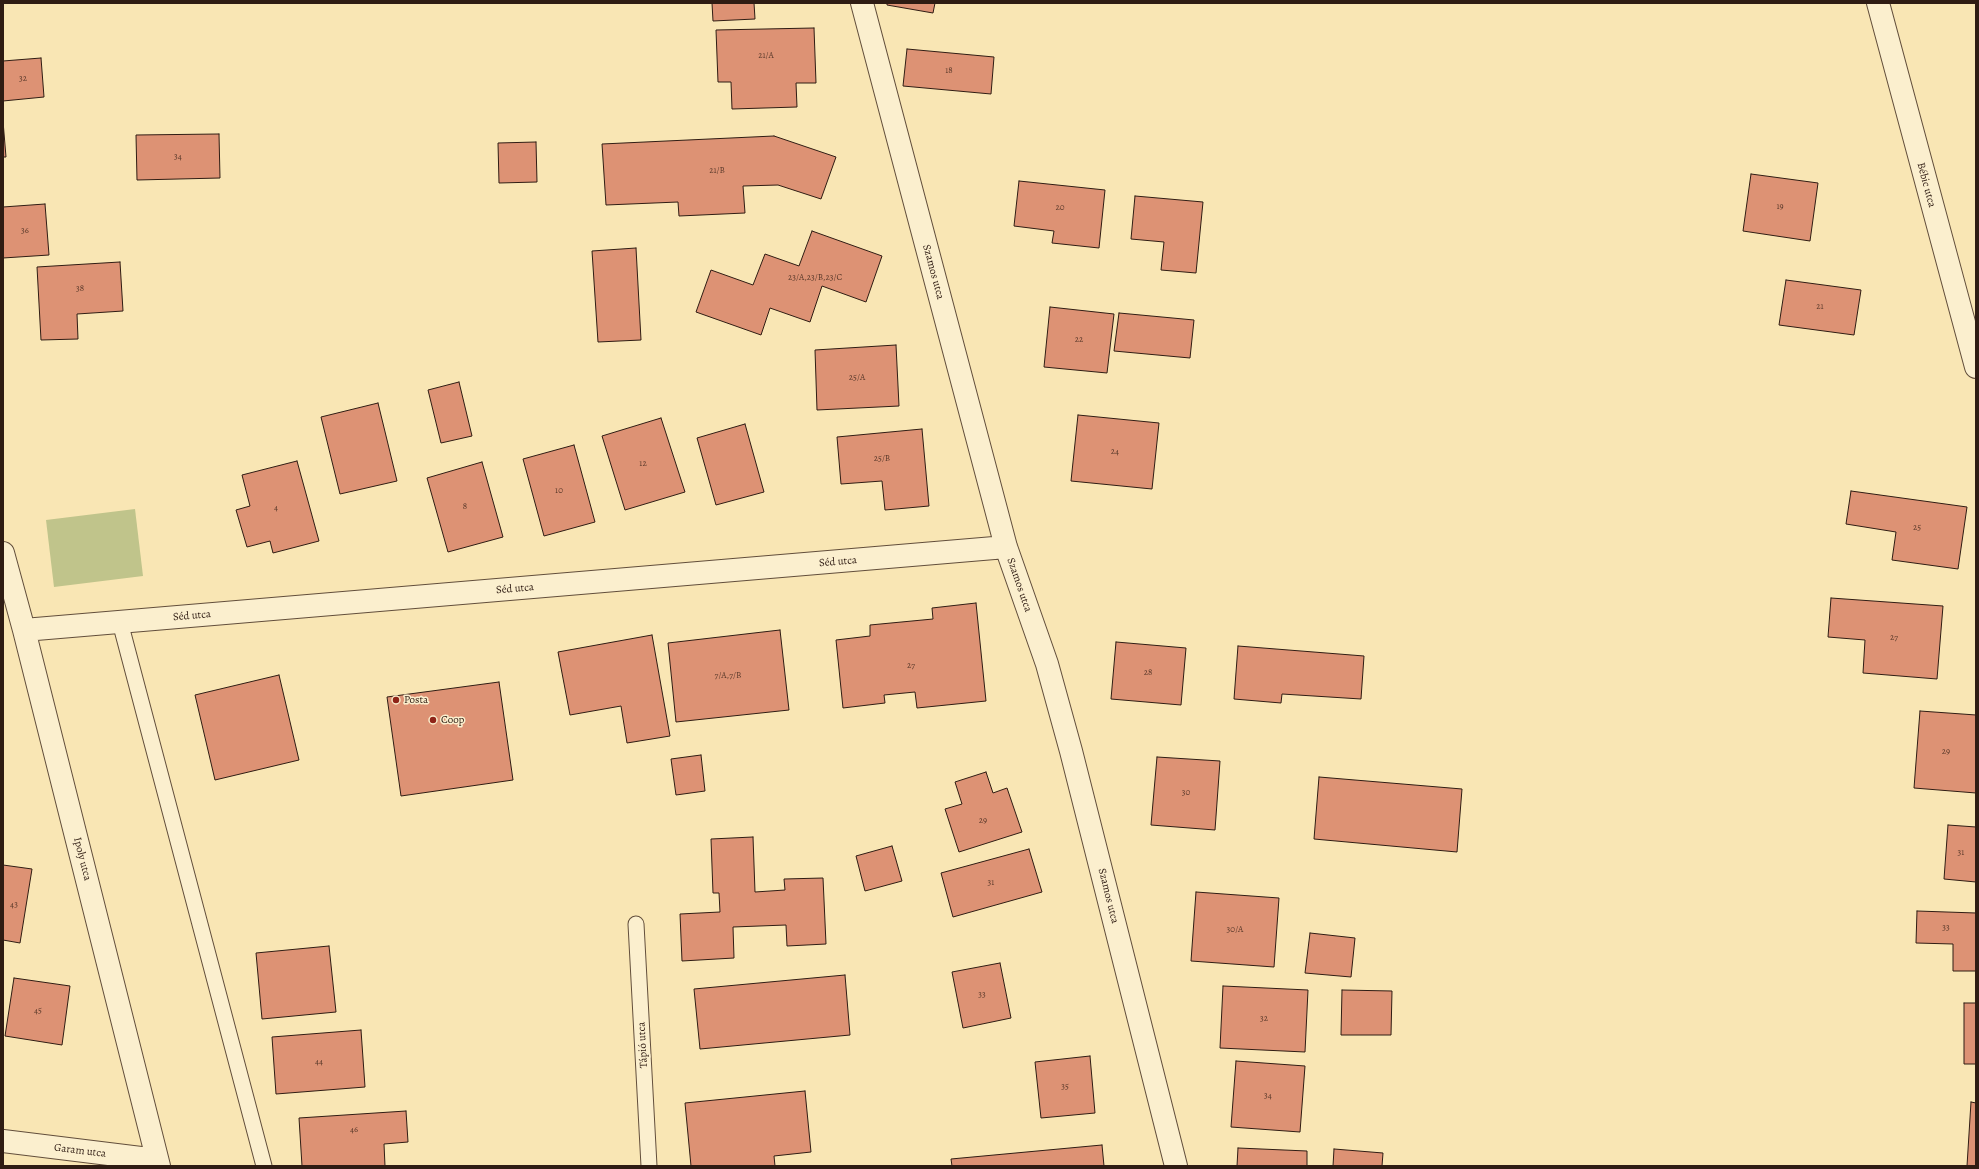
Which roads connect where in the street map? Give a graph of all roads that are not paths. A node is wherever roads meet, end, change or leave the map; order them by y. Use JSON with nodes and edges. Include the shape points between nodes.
{"nodes":[{"id":1,"x":862,"y":3,"type":"edge"},
{"id":2,"x":1878,"y":3,"type":"edge"},
{"id":3,"x":1976,"y":367,"type":"edge"},
{"id":4,"x":1006,"y":548,"type":"junction"},
{"id":5,"x":3,"y":553,"type":"edge"},
{"id":6,"x":120,"y":622,"type":"junction"},
{"id":7,"x":24,"y":630,"type":"junction"},
{"id":8,"x":636,"y":924,"type":"dead end"},
{"id":9,"x":3,"y":1141,"type":"edge"},
{"id":10,"x":158,"y":1163,"type":"edge"},
{"id":11,"x":264,"y":1166,"type":"edge"},
{"id":12,"x":649,"y":1166,"type":"edge"},
{"id":13,"x":1176,"y":1166,"type":"edge"}],
"edges":[{"from":1,"to":4,"type":"street","name":"Szamos utca"},
{"from":2,"to":3,"type":"street","name":"Bébic utca"},
{"from":4,"to":6,"type":"street","name":"Séd utca"},
{"from":4,"to":13,"type":"street","name":"Szamos utca","via":[[1046,664],[1071,751]]},
{"from":5,"to":7,"type":"street","name":"Ipoly utca"},
{"from":6,"to":7,"type":"street","name":"Séd utca"},
{"from":6,"to":11,"type":"lane"},
{"from":7,"to":10,"type":"street","name":"Ipoly utca"},
{"from":8,"to":12,"type":"lane","name":"Tápió utca"},
{"from":9,"to":10,"type":"street","name":"Garam utca"}]}
